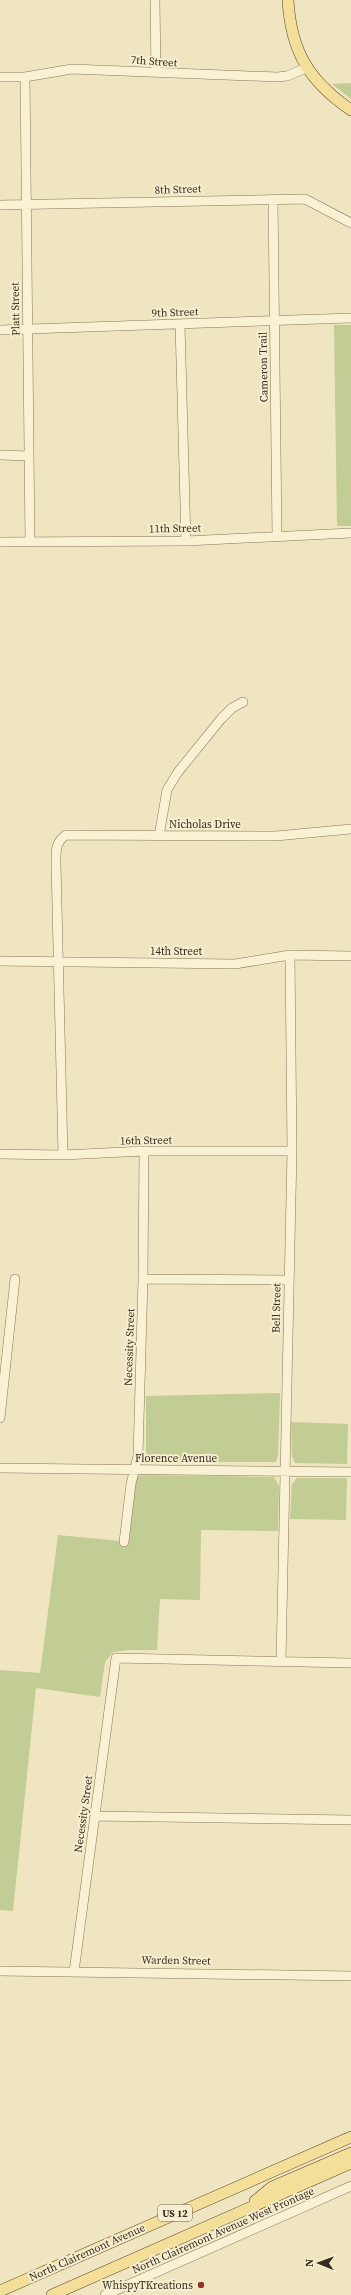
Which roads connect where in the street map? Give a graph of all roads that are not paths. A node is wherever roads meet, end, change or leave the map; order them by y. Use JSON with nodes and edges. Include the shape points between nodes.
{"nodes":[{"id":1,"x":155,"y":0,"type":"edge"},
{"id":2,"x":288,"y":0,"type":"edge"},
{"id":3,"x":306,"y":68,"type":"junction"},
{"id":4,"x":156,"y":72,"type":"junction"},
{"id":5,"x":0,"y":77,"type":"edge"},
{"id":6,"x":25,"y":77,"type":"junction"},
{"id":7,"x":351,"y":110,"type":"edge"},
{"id":8,"x":273,"y":199,"type":"junction"},
{"id":9,"x":0,"y":205,"type":"edge"},
{"id":10,"x":25,"y":205,"type":"junction"},
{"id":11,"x":351,"y":223,"type":"edge"},
{"id":12,"x":351,"y":318,"type":"edge"},
{"id":13,"x":275,"y":320,"type":"junction"},
{"id":14,"x":180,"y":324,"type":"junction"},
{"id":15,"x":0,"y":330,"type":"edge"},
{"id":16,"x":28,"y":330,"type":"junction"},
{"id":17,"x":0,"y":456,"type":"edge"},
{"id":18,"x":29,"y":456,"type":"junction"},
{"id":19,"x":351,"y":533,"type":"edge"},
{"id":20,"x":277,"y":535,"type":"junction"},
{"id":21,"x":186,"y":541,"type":"junction"},
{"id":22,"x":0,"y":542,"type":"edge"},
{"id":23,"x":30,"y":542,"type":"junction"},
{"id":24,"x":243,"y":702,"type":"dead end"},
{"id":25,"x":351,"y":829,"type":"edge"},
{"id":26,"x":159,"y":836,"type":"junction"},
{"id":27,"x":290,"y":955,"type":"junction"},
{"id":28,"x":351,"y":956,"type":"edge"},
{"id":29,"x":0,"y":961,"type":"edge"},
{"id":30,"x":57,"y":962,"type":"junction"},
{"id":31,"x":292,"y":1150,"type":"junction"},
{"id":32,"x":144,"y":1151,"type":"junction"},
{"id":33,"x":0,"y":1154,"type":"edge"},
{"id":34,"x":63,"y":1155,"type":"junction"},
{"id":35,"x":15,"y":1279,"type":"dead end"},
{"id":36,"x":143,"y":1279,"type":"junction"},
{"id":37,"x":289,"y":1280,"type":"junction"},
{"id":38,"x":0,"y":1418,"type":"edge"},
{"id":39,"x":0,"y":1468,"type":"edge"},
{"id":40,"x":134,"y":1470,"type":"junction"},
{"id":41,"x":286,"y":1470,"type":"junction"},
{"id":42,"x":351,"y":1472,"type":"edge"},
{"id":43,"x":124,"y":1542,"type":"dead end"},
{"id":44,"x":281,"y":1661,"type":"junction"},
{"id":45,"x":351,"y":1663,"type":"edge"},
{"id":46,"x":95,"y":1816,"type":"junction"},
{"id":47,"x":351,"y":1820,"type":"edge"},
{"id":48,"x":0,"y":1971,"type":"edge"},
{"id":49,"x":74,"y":1972,"type":"junction"},
{"id":50,"x":351,"y":1976,"type":"edge"},
{"id":51,"x":351,"y":2137,"type":"edge"},
{"id":52,"x":351,"y":2153,"type":"edge"},
{"id":53,"x":351,"y":2163,"type":"edge"},
{"id":54,"x":351,"y":2186,"type":"edge"},
{"id":55,"x":242,"y":2211,"type":"junction"},
{"id":56,"x":0,"y":2291,"type":"edge"},
{"id":57,"x":52,"y":2295,"type":"edge"},
{"id":58,"x":104,"y":2295,"type":"edge"}],
"edges":[{"from":1,"to":4,"type":"street"},
{"from":2,"to":3,"type":"main road","via":[[292,32]]},
{"from":3,"to":4,"type":"street","name":"7th Street","via":[[287,76],[277,77]]},
{"from":3,"to":7,"type":"main road","via":[[319,84]]},
{"from":4,"to":6,"type":"street","name":"7th Street","via":[[72,69]]},
{"from":5,"to":6,"type":"street","name":"7th Street"},
{"from":6,"to":10,"type":"street","name":"Platt Street"},
{"from":8,"to":10,"type":"street","name":"8th Street"},
{"from":8,"to":11,"type":"street","name":"8th Street","via":[[305,199]]},
{"from":8,"to":13,"type":"street","name":"Cameron Trail"},
{"from":9,"to":10,"type":"street","name":"8th Street"},
{"from":10,"to":16,"type":"street","name":"Platt Street"},
{"from":12,"to":13,"type":"street","name":"9th Street"},
{"from":13,"to":14,"type":"street","name":"9th Street"},
{"from":13,"to":20,"type":"street","name":"Cameron Trail"},
{"from":14,"to":16,"type":"street","name":"9th Street"},
{"from":14,"to":21,"type":"street"},
{"from":15,"to":16,"type":"street","name":"9th Street"},
{"from":16,"to":18,"type":"street","name":"Platt Street"},
{"from":17,"to":18,"type":"street"},
{"from":18,"to":23,"type":"street","name":"Platt Street"},
{"from":19,"to":20,"type":"street","name":"11th Street"},
{"from":20,"to":21,"type":"street","name":"11th Street"},
{"from":21,"to":23,"type":"street","name":"11th Street"},
{"from":22,"to":23,"type":"street","name":"11th Street"},
{"from":24,"to":26,"type":"street","via":[[221,719],[178,772],[167,790]]},
{"from":25,"to":26,"type":"street","name":"Nicholas Drive","via":[[276,836]]},
{"from":26,"to":30,"type":"street","name":"Nicholas Drive","via":[[66,835],[60,839],[56,848]]},
{"from":27,"to":28,"type":"street","name":"14th Street"},
{"from":27,"to":30,"type":"street","name":"14th Street","via":[[235,964]]},
{"from":27,"to":31,"type":"street","name":"Bell Street"},
{"from":29,"to":30,"type":"street","name":"14th Street"},
{"from":30,"to":34,"type":"street"},
{"from":31,"to":32,"type":"street","name":"16th Street"},
{"from":31,"to":37,"type":"street","name":"Bell Street"},
{"from":32,"to":34,"type":"street","name":"16th Street"},
{"from":32,"to":36,"type":"street","name":"Necessity Street"},
{"from":33,"to":34,"type":"street","name":"16th Street"},
{"from":35,"to":38,"type":"street"},
{"from":36,"to":37,"type":"street"},
{"from":36,"to":40,"type":"street","name":"Necessity Street","via":[[138,1456]]},
{"from":37,"to":41,"type":"street","name":"Bell Street"},
{"from":39,"to":40,"type":"street","name":"Florence Avenue"},
{"from":40,"to":41,"type":"street","name":"Florence Avenue"},
{"from":40,"to":43,"type":"street","name":"Necessity Street"},
{"from":41,"to":42,"type":"street","name":"Florence Avenue"},
{"from":41,"to":44,"type":"street","name":"Bell Street"},
{"from":44,"to":45,"type":"street"},
{"from":44,"to":46,"type":"street","name":"Necessity Street","via":[[116,1658]]},
{"from":46,"to":47,"type":"street"},
{"from":46,"to":49,"type":"street","name":"Necessity Street"},
{"from":48,"to":49,"type":"street","name":"Warden Street"},
{"from":49,"to":50,"type":"street","name":"Warden Street"},
{"from":51,"to":56,"type":"main road","name":"North Clairemont Avenue","number":"US 12"},
{"from":52,"to":55,"type":"main road","via":[[272,2187]]},
{"from":53,"to":55,"type":"main road","number":"US 12"},
{"from":54,"to":58,"type":"street","name":"North Clairemont Avenue West Frontage"},
{"from":55,"to":57,"type":"main road","number":"US 12"}]}
